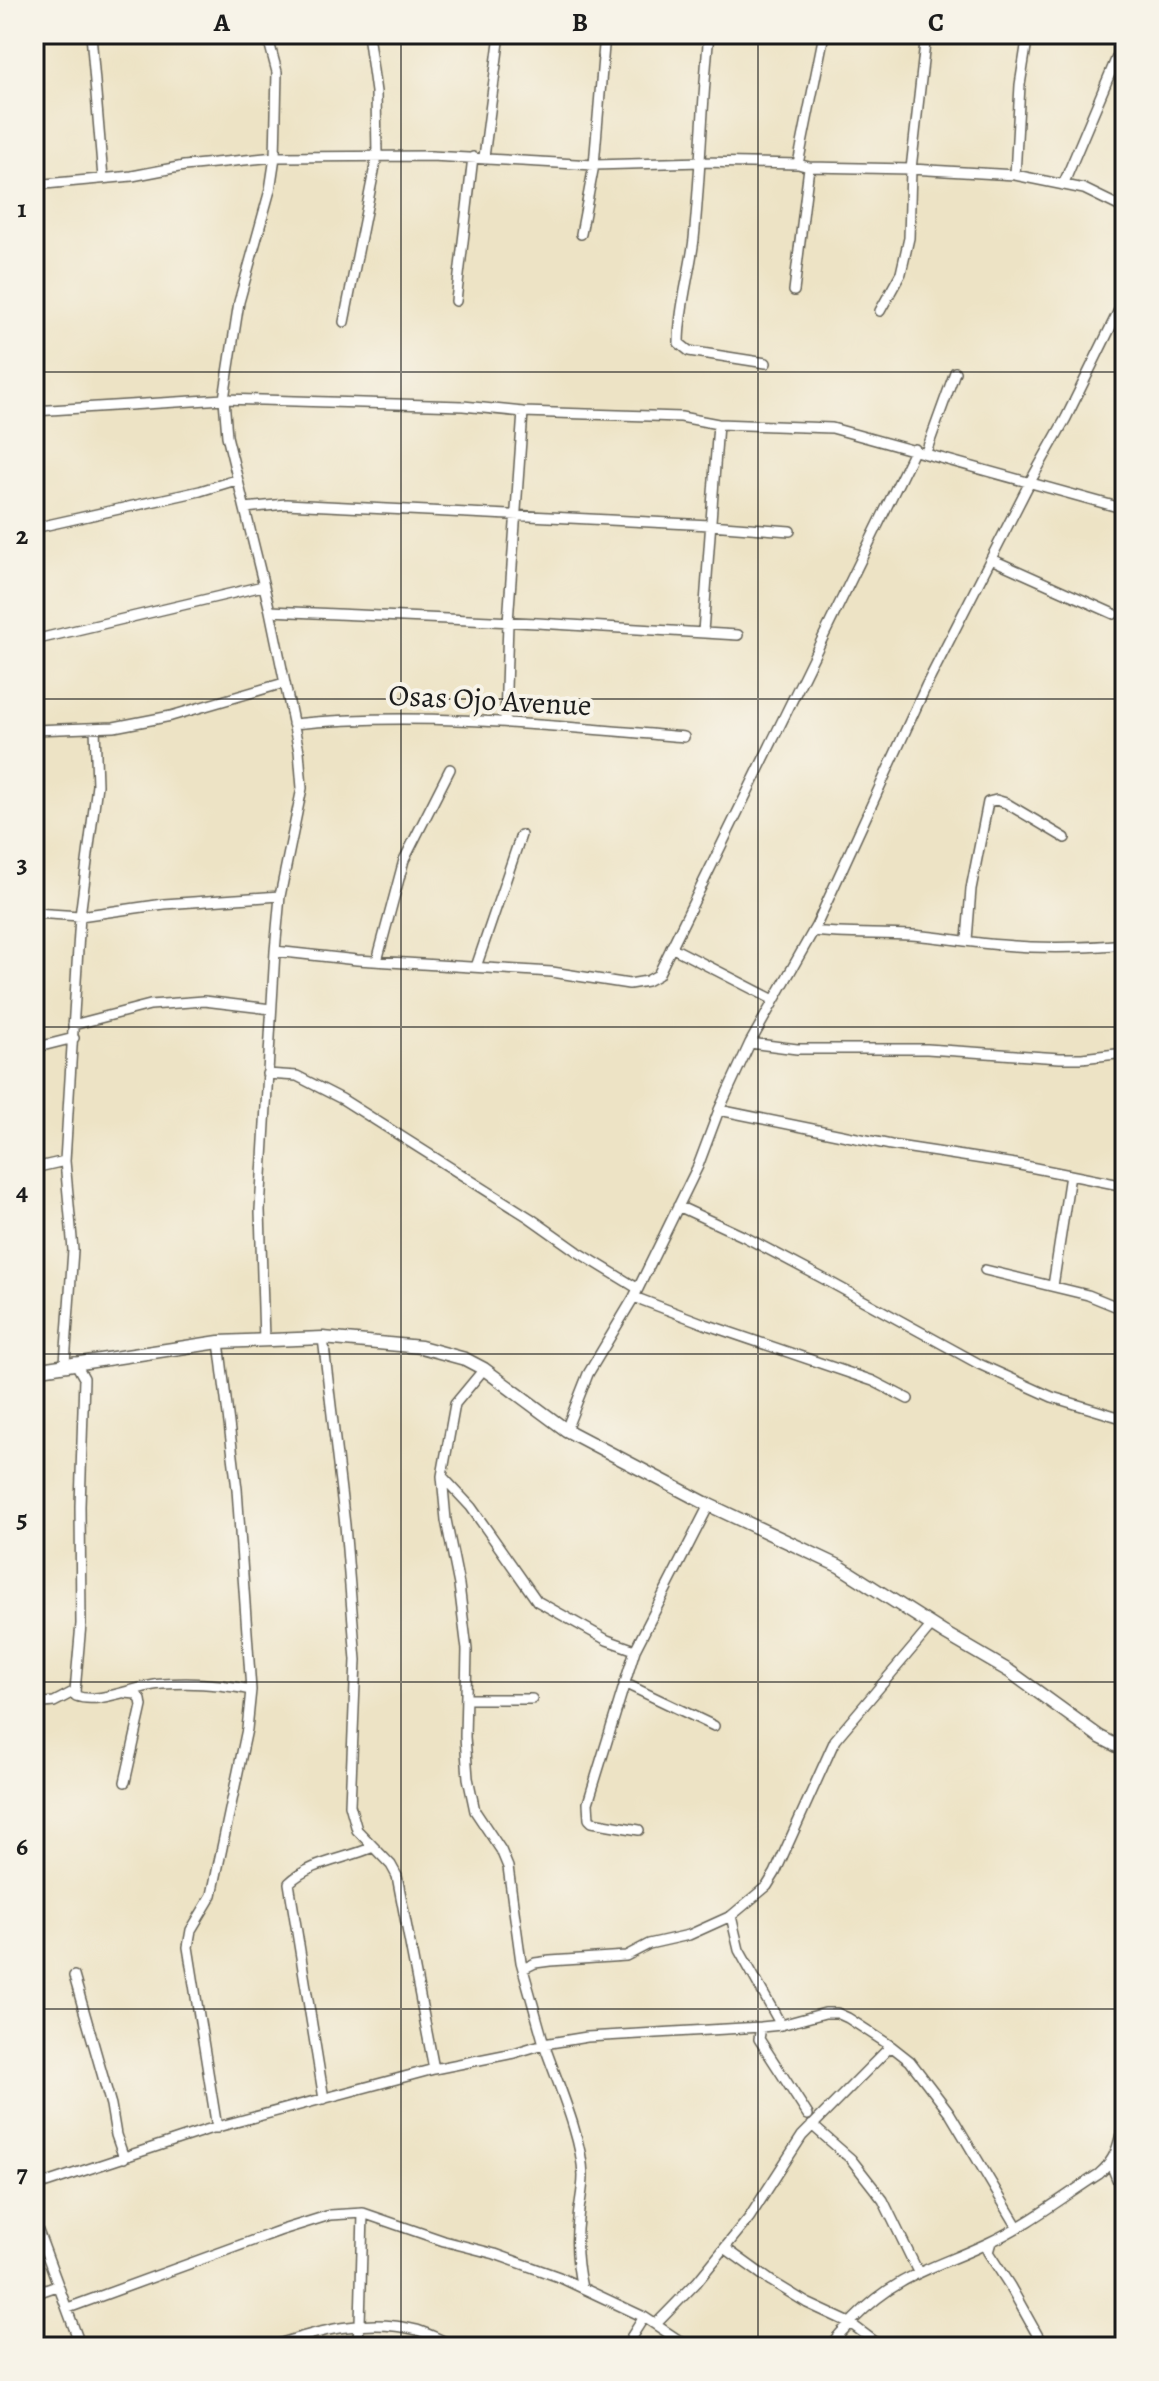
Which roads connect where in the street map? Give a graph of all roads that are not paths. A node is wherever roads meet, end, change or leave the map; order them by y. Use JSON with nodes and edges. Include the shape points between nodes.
{"nodes":[{"id":1,"x":91,"y":34,"type":"edge"},
{"id":2,"x":267,"y":34,"type":"edge"},
{"id":3,"x":368,"y":34,"type":"edge"},
{"id":4,"x":500,"y":34,"type":"edge"},
{"id":5,"x":605,"y":34,"type":"edge"},
{"id":6,"x":709,"y":34,"type":"edge"},
{"id":7,"x":824,"y":34,"type":"edge"},
{"id":8,"x":926,"y":34,"type":"edge"},
{"id":9,"x":1028,"y":34,"type":"edge"},
{"id":10,"x":1125,"y":38,"type":"edge"},
{"id":11,"x":377,"y":156,"type":"junction"},
{"id":12,"x":275,"y":157,"type":"junction"},
{"id":13,"x":479,"y":157,"type":"junction"},
{"id":14,"x":702,"y":162,"type":"junction"},
{"id":15,"x":798,"y":164,"type":"junction"},
{"id":16,"x":594,"y":165,"type":"junction"},
{"id":17,"x":809,"y":167,"type":"junction"},
{"id":18,"x":911,"y":169,"type":"junction"},
{"id":19,"x":1015,"y":175,"type":"junction"},
{"id":20,"x":103,"y":178,"type":"junction"},
{"id":21,"x":34,"y":185,"type":"edge"},
{"id":22,"x":1063,"y":185,"type":"junction"},
{"id":23,"x":1125,"y":209,"type":"edge"},
{"id":24,"x":581,"y":234,"type":"dead end"},
{"id":25,"x":794,"y":291,"type":"dead end"},
{"id":26,"x":1125,"y":298,"type":"edge"},
{"id":27,"x":456,"y":301,"type":"dead end"},
{"id":28,"x":880,"y":311,"type":"dead end"},
{"id":29,"x":344,"y":322,"type":"dead end"},
{"id":30,"x":766,"y":363,"type":"dead end"},
{"id":31,"x":955,"y":372,"type":"dead end"},
{"id":32,"x":224,"y":399,"type":"junction"},
{"id":33,"x":34,"y":411,"type":"edge"},
{"id":34,"x":523,"y":412,"type":"junction"},
{"id":35,"x":718,"y":424,"type":"junction"},
{"id":36,"x":915,"y":449,"type":"junction"},
{"id":37,"x":926,"y":452,"type":"junction"},
{"id":38,"x":236,"y":480,"type":"junction"},
{"id":39,"x":1030,"y":482,"type":"junction"},
{"id":40,"x":245,"y":508,"type":"junction"},
{"id":41,"x":1125,"y":509,"type":"edge"},
{"id":42,"x":515,"y":515,"type":"junction"},
{"id":43,"x":710,"y":525,"type":"junction"},
{"id":44,"x":34,"y":528,"type":"edge"},
{"id":45,"x":790,"y":531,"type":"dead end"},
{"id":46,"x":991,"y":559,"type":"junction"},
{"id":47,"x":263,"y":586,"type":"junction"},
{"id":48,"x":270,"y":611,"type":"junction"},
{"id":49,"x":1114,"y":614,"type":"dead end"},
{"id":50,"x":508,"y":622,"type":"junction"},
{"id":51,"x":703,"y":632,"type":"junction"},
{"id":52,"x":738,"y":635,"type":"dead end"},
{"id":53,"x":34,"y":640,"type":"edge"},
{"id":54,"x":284,"y":683,"type":"junction"},
{"id":55,"x":505,"y":722,"type":"junction"},
{"id":56,"x":293,"y":724,"type":"junction"},
{"id":57,"x":95,"y":728,"type":"junction"},
{"id":58,"x":34,"y":730,"type":"edge"},
{"id":59,"x":684,"y":737,"type":"dead end"},
{"id":60,"x":450,"y":769,"type":"dead end"},
{"id":61,"x":521,"y":835,"type":"dead end"},
{"id":62,"x":1065,"y":838,"type":"dead end"},
{"id":63,"x":280,"y":896,"type":"junction"},
{"id":64,"x":34,"y":913,"type":"edge"},
{"id":65,"x":80,"y":916,"type":"junction"},
{"id":66,"x":813,"y":931,"type":"junction"},
{"id":67,"x":967,"y":940,"type":"junction"},
{"id":68,"x":1125,"y":944,"type":"edge"},
{"id":69,"x":671,"y":947,"type":"junction"},
{"id":70,"x":275,"y":951,"type":"junction"},
{"id":71,"x":377,"y":961,"type":"junction"},
{"id":72,"x":476,"y":967,"type":"junction"},
{"id":73,"x":774,"y":1000,"type":"junction"},
{"id":74,"x":271,"y":1009,"type":"junction"},
{"id":75,"x":73,"y":1025,"type":"junction"},
{"id":76,"x":74,"y":1038,"type":"junction"},
{"id":77,"x":750,"y":1043,"type":"junction"},
{"id":78,"x":34,"y":1048,"type":"edge"},
{"id":79,"x":1125,"y":1053,"type":"edge"},
{"id":80,"x":267,"y":1074,"type":"junction"},
{"id":81,"x":719,"y":1110,"type":"junction"},
{"id":82,"x":65,"y":1161,"type":"junction"},
{"id":83,"x":34,"y":1168,"type":"edge"},
{"id":84,"x":1070,"y":1175,"type":"junction"},
{"id":85,"x":1125,"y":1186,"type":"edge"},
{"id":86,"x":678,"y":1206,"type":"junction"},
{"id":87,"x":985,"y":1270,"type":"dead end"},
{"id":88,"x":1053,"y":1286,"type":"junction"},
{"id":89,"x":636,"y":1292,"type":"junction"},
{"id":90,"x":1125,"y":1310,"type":"edge"},
{"id":91,"x":323,"y":1338,"type":"junction"},
{"id":92,"x":264,"y":1340,"type":"junction"},
{"id":93,"x":219,"y":1342,"type":"junction"},
{"id":94,"x":70,"y":1363,"type":"junction"},
{"id":95,"x":484,"y":1369,"type":"junction"},
{"id":96,"x":34,"y":1370,"type":"edge"},
{"id":97,"x":908,"y":1399,"type":"dead end"},
{"id":98,"x":1125,"y":1419,"type":"edge"},
{"id":99,"x":566,"y":1430,"type":"junction"},
{"id":100,"x":442,"y":1476,"type":"junction"},
{"id":101,"x":709,"y":1505,"type":"junction"},
{"id":102,"x":932,"y":1625,"type":"junction"},
{"id":103,"x":635,"y":1650,"type":"junction"},
{"id":104,"x":624,"y":1683,"type":"junction"},
{"id":105,"x":251,"y":1690,"type":"junction"},
{"id":106,"x":75,"y":1691,"type":"junction"},
{"id":107,"x":118,"y":1693,"type":"junction"},
{"id":108,"x":467,"y":1699,"type":"junction"},
{"id":109,"x":532,"y":1699,"type":"dead end"},
{"id":110,"x":34,"y":1704,"type":"edge"},
{"id":111,"x":714,"y":1726,"type":"dead end"},
{"id":112,"x":1125,"y":1750,"type":"edge"},
{"id":113,"x":125,"y":1782,"type":"dead end"},
{"id":114,"x":639,"y":1830,"type":"dead end"},
{"id":115,"x":373,"y":1847,"type":"junction"},
{"id":116,"x":731,"y":1916,"type":"junction"},
{"id":117,"x":523,"y":1969,"type":"junction"},
{"id":118,"x":74,"y":1976,"type":"dead end"},
{"id":119,"x":781,"y":2025,"type":"junction"},
{"id":120,"x":761,"y":2027,"type":"junction"},
{"id":121,"x":544,"y":2044,"type":"junction"},
{"id":122,"x":891,"y":2046,"type":"junction"},
{"id":123,"x":434,"y":2069,"type":"junction"},
{"id":124,"x":324,"y":2099,"type":"junction"},
{"id":125,"x":1125,"y":2116,"type":"edge"},
{"id":126,"x":810,"y":2120,"type":"junction"},
{"id":127,"x":217,"y":2128,"type":"junction"},
{"id":128,"x":1124,"y":2130,"type":"edge"},
{"id":129,"x":124,"y":2158,"type":"junction"},
{"id":130,"x":1111,"y":2164,"type":"junction"},
{"id":131,"x":34,"y":2187,"type":"edge"},
{"id":132,"x":1125,"y":2199,"type":"edge"},
{"id":133,"x":363,"y":2213,"type":"junction"},
{"id":134,"x":34,"y":2220,"type":"edge"},
{"id":135,"x":1017,"y":2226,"type":"junction"},
{"id":136,"x":991,"y":2242,"type":"junction"},
{"id":137,"x":38,"y":2243,"type":"edge"},
{"id":138,"x":725,"y":2248,"type":"junction"},
{"id":139,"x":918,"y":2272,"type":"junction"},
{"id":140,"x":57,"y":2286,"type":"junction"},
{"id":141,"x":582,"y":2288,"type":"junction"},
{"id":142,"x":34,"y":2294,"type":"edge"},
{"id":143,"x":68,"y":2308,"type":"junction"},
{"id":144,"x":644,"y":2317,"type":"junction"},
{"id":145,"x":850,"y":2323,"type":"junction"},
{"id":146,"x":360,"y":2324,"type":"junction"},
{"id":147,"x":656,"y":2324,"type":"junction"},
{"id":148,"x":81,"y":2347,"type":"edge"},
{"id":149,"x":269,"y":2347,"type":"edge"},
{"id":150,"x":356,"y":2347,"type":"edge"},
{"id":151,"x":458,"y":2347,"type":"edge"},
{"id":152,"x":625,"y":2347,"type":"edge"},
{"id":153,"x":689,"y":2347,"type":"edge"},
{"id":154,"x":830,"y":2347,"type":"edge"},
{"id":155,"x":882,"y":2347,"type":"edge"},
{"id":156,"x":1044,"y":2347,"type":"edge"}],
"edges":[{"from":1,"to":20,"type":"street"},
{"from":2,"to":12,"type":"street","via":[[277,72]]},
{"from":3,"to":11,"type":"street"},
{"from":4,"to":13,"type":"street"},
{"from":5,"to":16,"type":"street"},
{"from":6,"to":14,"type":"street"},
{"from":7,"to":15,"type":"street"},
{"from":8,"to":18,"type":"street"},
{"from":9,"to":19,"type":"street"},
{"from":10,"to":22,"type":"street"},
{"from":11,"to":12,"type":"street"},
{"from":11,"to":13,"type":"street"},
{"from":11,"to":29,"type":"street"},
{"from":12,"to":20,"type":"street"},
{"from":12,"to":32,"type":"street","via":[[239,302]]},
{"from":13,"to":16,"type":"street"},
{"from":13,"to":27,"type":"street"},
{"from":14,"to":15,"type":"street"},
{"from":14,"to":16,"type":"street"},
{"from":14,"to":30,"type":"street","via":[[679,343],[689,351]]},
{"from":15,"to":17,"type":"street"},
{"from":16,"to":24,"type":"street"},
{"from":17,"to":18,"type":"street"},
{"from":17,"to":25,"type":"street"},
{"from":18,"to":19,"type":"street"},
{"from":18,"to":28,"type":"street","via":[[909,238],[901,273]]},
{"from":19,"to":22,"type":"street"},
{"from":20,"to":21,"type":"street"},
{"from":22,"to":23,"type":"street"},
{"from":26,"to":39,"type":"street"},
{"from":31,"to":37,"type":"street"},
{"from":32,"to":33,"type":"street"},
{"from":32,"to":34,"type":"street"},
{"from":32,"to":38,"type":"street"},
{"from":34,"to":35,"type":"street","via":[[681,417]]},
{"from":34,"to":42,"type":"street"},
{"from":35,"to":36,"type":"street","via":[[832,428]]},
{"from":35,"to":43,"type":"street"},
{"from":36,"to":37,"type":"street"},
{"from":36,"to":69,"type":"street"},
{"from":37,"to":39,"type":"street"},
{"from":38,"to":40,"type":"street"},
{"from":38,"to":44,"type":"street"},
{"from":39,"to":41,"type":"street"},
{"from":39,"to":46,"type":"street"},
{"from":40,"to":42,"type":"street","via":[[286,504]]},
{"from":40,"to":47,"type":"street"},
{"from":42,"to":43,"type":"street"},
{"from":42,"to":50,"type":"street"},
{"from":43,"to":45,"type":"street"},
{"from":43,"to":51,"type":"street"},
{"from":46,"to":49,"type":"street"},
{"from":46,"to":66,"type":"street"},
{"from":47,"to":48,"type":"street"},
{"from":47,"to":53,"type":"street"},
{"from":48,"to":50,"type":"street"},
{"from":48,"to":54,"type":"street"},
{"from":50,"to":51,"type":"street"},
{"from":50,"to":55,"type":"street"},
{"from":51,"to":52,"type":"street"},
{"from":54,"to":56,"type":"street"},
{"from":54,"to":57,"type":"street","via":[[171,716]]},
{"from":55,"to":56,"type":"street","name":"Osas Ojo Avenue","via":[[412,718]]},
{"from":55,"to":59,"type":"street","name":"Osas Ojo Avenue"},
{"from":56,"to":63,"type":"street","via":[[302,788]]},
{"from":57,"to":58,"type":"street"},
{"from":57,"to":65,"type":"street","via":[[97,785]]},
{"from":60,"to":71,"type":"street","via":[[404,860]]},
{"from":61,"to":72,"type":"street"},
{"from":62,"to":67,"type":"street","via":[[1006,803],[988,802]]},
{"from":63,"to":65,"type":"street"},
{"from":63,"to":70,"type":"street"},
{"from":64,"to":65,"type":"street"},
{"from":65,"to":75,"type":"street"},
{"from":66,"to":67,"type":"street"},
{"from":66,"to":73,"type":"street"},
{"from":67,"to":68,"type":"street","via":[[1060,948]]},
{"from":69,"to":72,"type":"street","via":[[658,975],[629,984]]},
{"from":69,"to":73,"type":"street"},
{"from":70,"to":71,"type":"street"},
{"from":70,"to":74,"type":"street"},
{"from":71,"to":72,"type":"street"},
{"from":73,"to":77,"type":"street"},
{"from":74,"to":75,"type":"street","via":[[204,1001],[150,1005]]},
{"from":74,"to":80,"type":"street"},
{"from":75,"to":76,"type":"street"},
{"from":76,"to":78,"type":"street"},
{"from":76,"to":82,"type":"street"},
{"from":77,"to":79,"type":"street","via":[[1060,1058]]},
{"from":77,"to":81,"type":"street"},
{"from":80,"to":89,"type":"street","via":[[297,1076],[342,1099]]},
{"from":80,"to":92,"type":"street","via":[[260,1210]]},
{"from":81,"to":84,"type":"street"},
{"from":81,"to":86,"type":"street"},
{"from":82,"to":83,"type":"street"},
{"from":82,"to":94,"type":"street","via":[[73,1250]]},
{"from":84,"to":85,"type":"street"},
{"from":84,"to":88,"type":"street"},
{"from":86,"to":89,"type":"street"},
{"from":86,"to":98,"type":"street","via":[[991,1370],[1052,1397]]},
{"from":87,"to":88,"type":"street"},
{"from":88,"to":90,"type":"street"},
{"from":89,"to":97,"type":"street","via":[[705,1324],[873,1381]]},
{"from":89,"to":99,"type":"street","via":[[588,1374]]},
{"from":91,"to":92,"type":"street"},
{"from":91,"to":95,"type":"street","via":[[421,1347]]},
{"from":91,"to":115,"type":"street","via":[[356,1660],[350,1805],[357,1830]]},
{"from":92,"to":93,"type":"street"},
{"from":93,"to":94,"type":"street"},
{"from":93,"to":105,"type":"street","via":[[237,1489]]},
{"from":94,"to":96,"type":"street"},
{"from":94,"to":106,"type":"street","via":[[84,1378],[81,1624]]},
{"from":95,"to":99,"type":"street"},
{"from":95,"to":100,"type":"street","via":[[455,1404]]},
{"from":99,"to":101,"type":"street"},
{"from":100,"to":103,"type":"street","via":[[471,1507],[537,1601]]},
{"from":100,"to":108,"type":"street","via":[[467,1650]]},
{"from":101,"to":102,"type":"street","via":[[839,1566]]},
{"from":101,"to":103,"type":"street"},
{"from":102,"to":112,"type":"street"},
{"from":102,"to":116,"type":"street","via":[[835,1740],[767,1886]]},
{"from":103,"to":104,"type":"street"},
{"from":104,"to":111,"type":"street"},
{"from":104,"to":114,"type":"street","via":[[588,1803],[589,1819]]},
{"from":105,"to":107,"type":"street","via":[[161,1684]]},
{"from":105,"to":127,"type":"street","via":[[212,1895],[191,1930],[188,1947]]},
{"from":106,"to":107,"type":"street","via":[[82,1698]]},
{"from":106,"to":110,"type":"street","via":[[54,1702]]},
{"from":107,"to":113,"type":"street","via":[[136,1694],[142,1706]]},
{"from":108,"to":109,"type":"street"},
{"from":108,"to":117,"type":"street","via":[[468,1778],[475,1811],[508,1867]]},
{"from":115,"to":123,"type":"street","via":[[397,1876]]},
{"from":115,"to":124,"type":"street","via":[[300,1872],[289,1883]]},
{"from":116,"to":117,"type":"street","via":[[626,1956],[550,1961]]},
{"from":116,"to":119,"type":"street","via":[[739,1950]]},
{"from":117,"to":121,"type":"street"},
{"from":118,"to":129,"type":"street"},
{"from":119,"to":120,"type":"street"},
{"from":119,"to":122,"type":"street","via":[[837,2013]]},
{"from":120,"to":121,"type":"street"},
{"from":120,"to":126,"type":"street","via":[[759,2039]]},
{"from":121,"to":123,"type":"street"},
{"from":121,"to":141,"type":"street","via":[[581,2162],[577,2222]]},
{"from":122,"to":126,"type":"street"},
{"from":122,"to":135,"type":"street","via":[[910,2061],[949,2112]]},
{"from":123,"to":124,"type":"street"},
{"from":124,"to":127,"type":"street"},
{"from":125,"to":128,"type":"street"},
{"from":126,"to":138,"type":"street"},
{"from":126,"to":139,"type":"street","via":[[883,2200]]},
{"from":127,"to":129,"type":"street"},
{"from":128,"to":130,"type":"street"},
{"from":129,"to":131,"type":"street"},
{"from":130,"to":132,"type":"street"},
{"from":130,"to":135,"type":"street"},
{"from":133,"to":141,"type":"street"},
{"from":133,"to":143,"type":"street","via":[[330,2215],[279,2231]]},
{"from":133,"to":146,"type":"street"},
{"from":134,"to":137,"type":"street"},
{"from":135,"to":136,"type":"street"},
{"from":136,"to":139,"type":"street"},
{"from":136,"to":156,"type":"street","via":[[988,2252]]},
{"from":137,"to":140,"type":"street"},
{"from":138,"to":145,"type":"street","via":[[807,2303]]},
{"from":138,"to":147,"type":"street"},
{"from":139,"to":145,"type":"street","via":[[885,2291]]},
{"from":140,"to":142,"type":"street"},
{"from":140,"to":143,"type":"street"},
{"from":141,"to":144,"type":"street"},
{"from":143,"to":148,"type":"street"},
{"from":144,"to":147,"type":"street"},
{"from":144,"to":152,"type":"street"},
{"from":145,"to":154,"type":"street"},
{"from":145,"to":155,"type":"street"},
{"from":146,"to":149,"type":"street"},
{"from":146,"to":150,"type":"street"},
{"from":146,"to":151,"type":"street","via":[[417,2330]]},
{"from":147,"to":153,"type":"street"}]}
